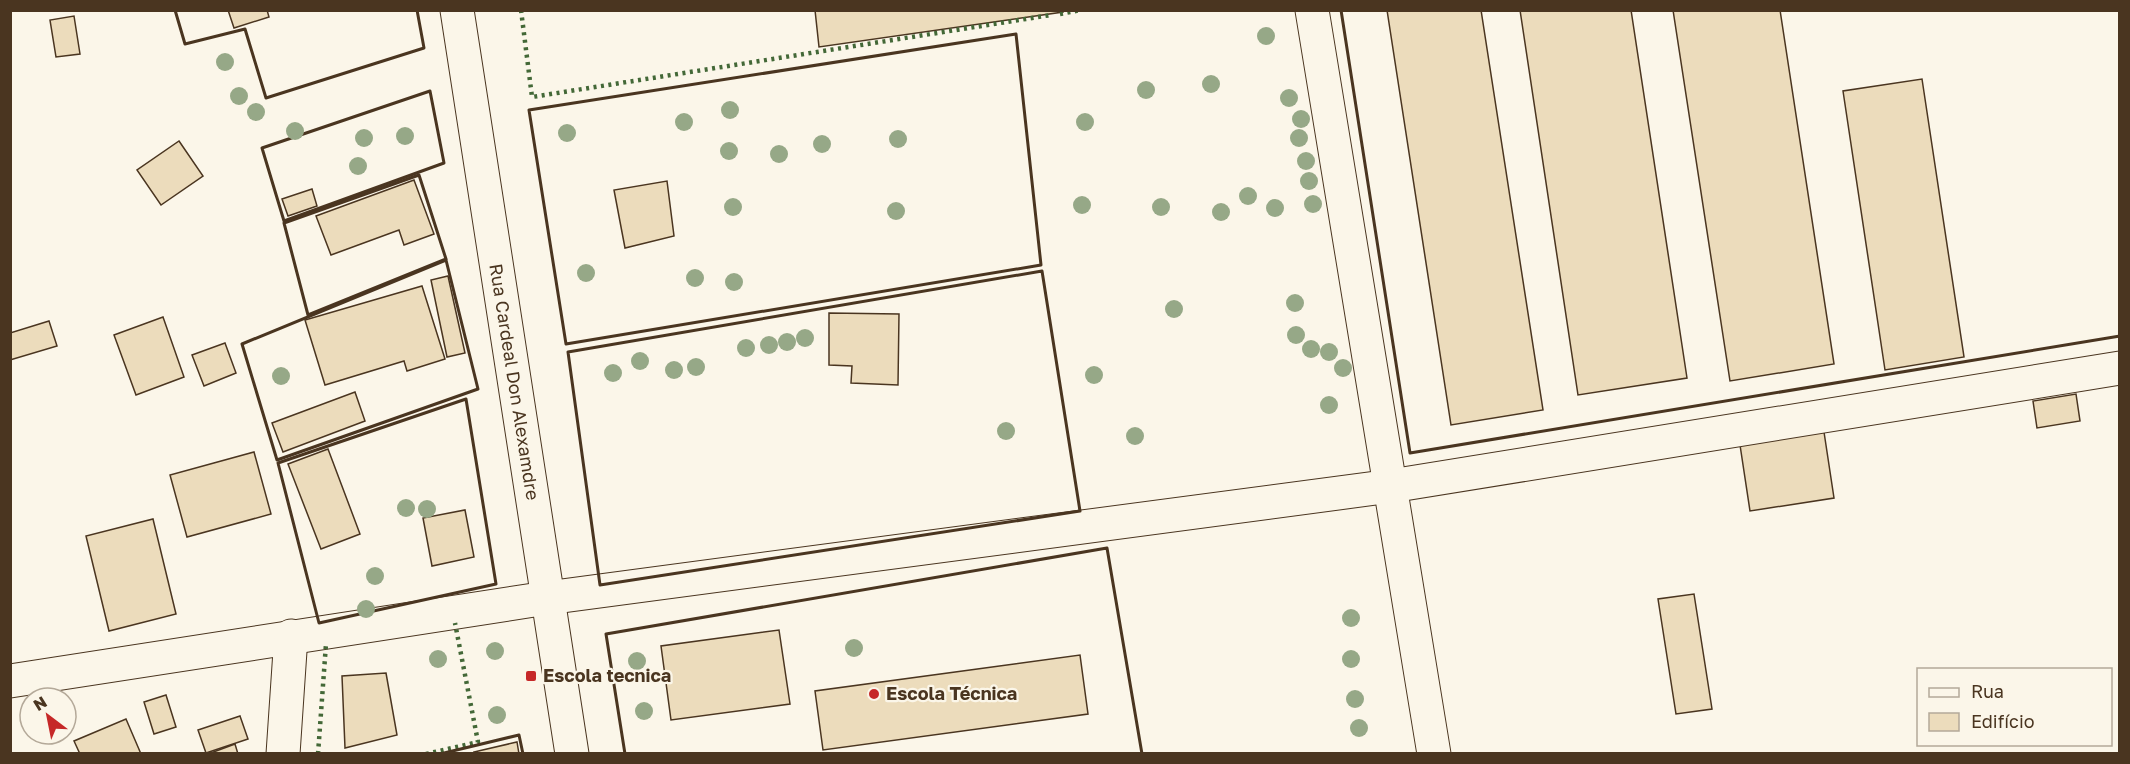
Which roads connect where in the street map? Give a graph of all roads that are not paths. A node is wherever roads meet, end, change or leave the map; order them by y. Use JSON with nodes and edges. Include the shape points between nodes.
{"nodes":[{"id":1,"x":457,"y":10,"type":"edge"},
{"id":2,"x":1312,"y":10,"type":"edge"},
{"id":3,"x":2120,"y":368,"type":"edge"},
{"id":4,"x":1391,"y":486,"type":"junction"},
{"id":5,"x":547,"y":598,"type":"junction"},
{"id":6,"x":291,"y":636,"type":"junction"},
{"id":7,"x":10,"y":681,"type":"edge"},
{"id":8,"x":283,"y":753,"type":"edge"},
{"id":9,"x":572,"y":753,"type":"edge"},
{"id":10,"x":1434,"y":753,"type":"edge"}],
"edges":[{"from":1,"to":5,"type":"street","name":"Rua Cardeal Don Alexamdre"},
{"from":2,"to":4,"type":"street"},
{"from":3,"to":4,"type":"street"},
{"from":4,"to":5,"type":"street"},
{"from":4,"to":10,"type":"street"},
{"from":5,"to":6,"type":"street"},
{"from":5,"to":9,"type":"street","name":"Rua Cardeal Don Alexamdre"},
{"from":6,"to":7,"type":"street"},
{"from":6,"to":8,"type":"street"}]}
